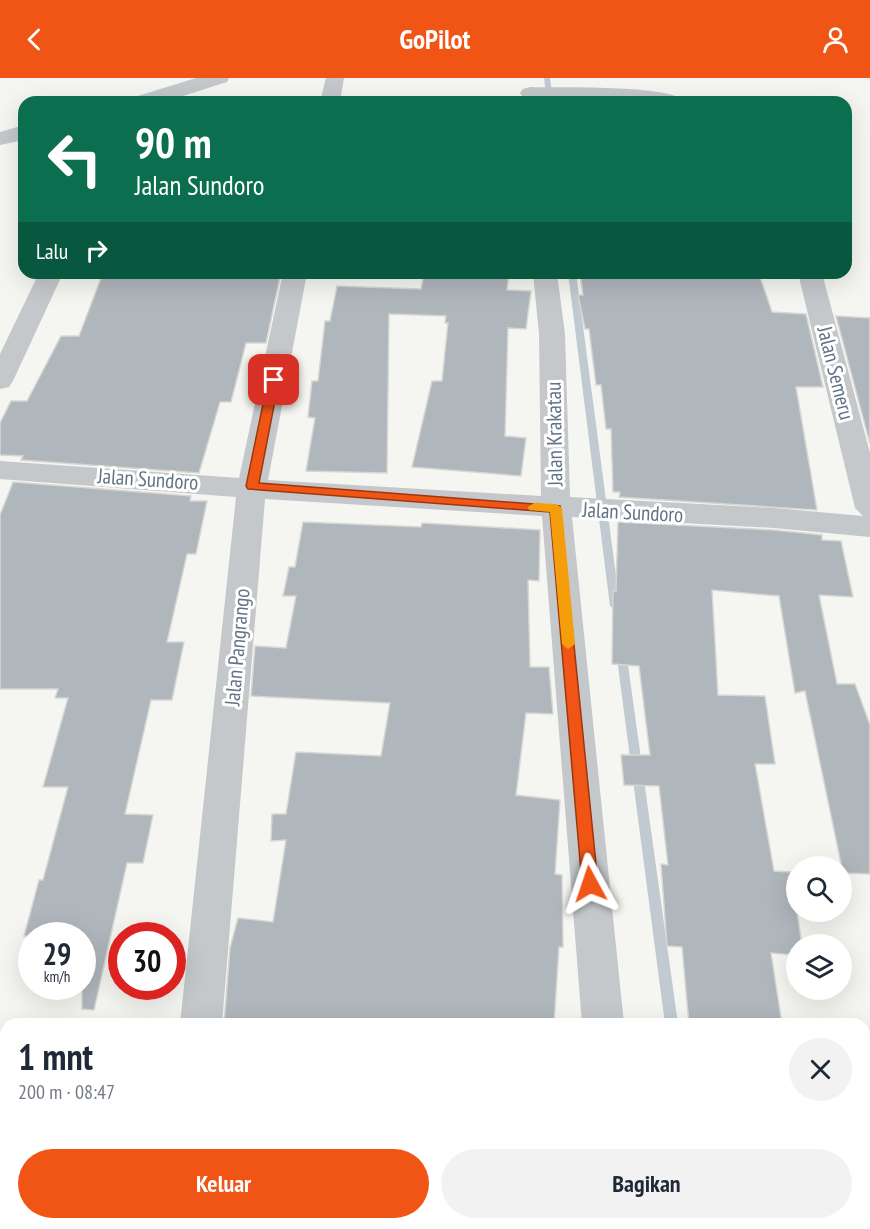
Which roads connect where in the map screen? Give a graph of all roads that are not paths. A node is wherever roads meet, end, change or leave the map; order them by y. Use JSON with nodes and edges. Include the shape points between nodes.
{"nodes":[{"id":1,"x":219,"y":78,"type":"edge"},
{"id":2,"x":335,"y":78,"type":"edge"},
{"id":3,"x":530,"y":91,"type":"edge"},
{"id":4,"x":163,"y":96,"type":"edge"},
{"id":5,"x":331,"y":96,"type":"edge"},
{"id":6,"x":656,"y":96,"type":"edge"},
{"id":7,"x":18,"y":135,"type":"edge"},
{"id":8,"x":0,"y":139,"type":"edge"},
{"id":9,"x":48,"y":279,"type":"edge"},
{"id":10,"x":294,"y":279,"type":"edge"},
{"id":11,"x":546,"y":279,"type":"edge"},
{"id":12,"x":812,"y":279,"type":"edge"},
{"id":13,"x":0,"y":381,"type":"edge"},
{"id":14,"x":0,"y":470,"type":"edge"},
{"id":15,"x":252,"y":486,"type":"junction"},
{"id":16,"x":556,"y":508,"type":"junction"},
{"id":17,"x":870,"y":508,"type":"edge"},
{"id":18,"x":870,"y":527,"type":"edge"},
{"id":19,"x":202,"y":1018,"type":"edge"},
{"id":20,"x":602,"y":1018,"type":"edge"}],
"edges":[{"from":1,"to":4,"type":"street"},
{"from":2,"to":5,"type":"street"},
{"from":3,"to":6,"type":"street"},
{"from":7,"to":8,"type":"street"},
{"from":9,"to":13,"type":"street"},
{"from":10,"to":15,"type":"street","name":"Jalan Pangrango"},
{"from":11,"to":16,"type":"street","name":"Jalan Krakatau","via":[[552,334]]},
{"from":12,"to":17,"type":"street","name":"Jalan Semeru"},
{"from":14,"to":15,"type":"street","name":"Jalan Sundoro"},
{"from":15,"to":16,"type":"street","name":"Jalan Sundoro"},
{"from":15,"to":19,"type":"street","name":"Jalan Pangrango"},
{"from":16,"to":18,"type":"street","name":"Jalan Sundoro","via":[[774,518]]},
{"from":16,"to":20,"type":"street","name":"Jalan Krakatau"}]}
